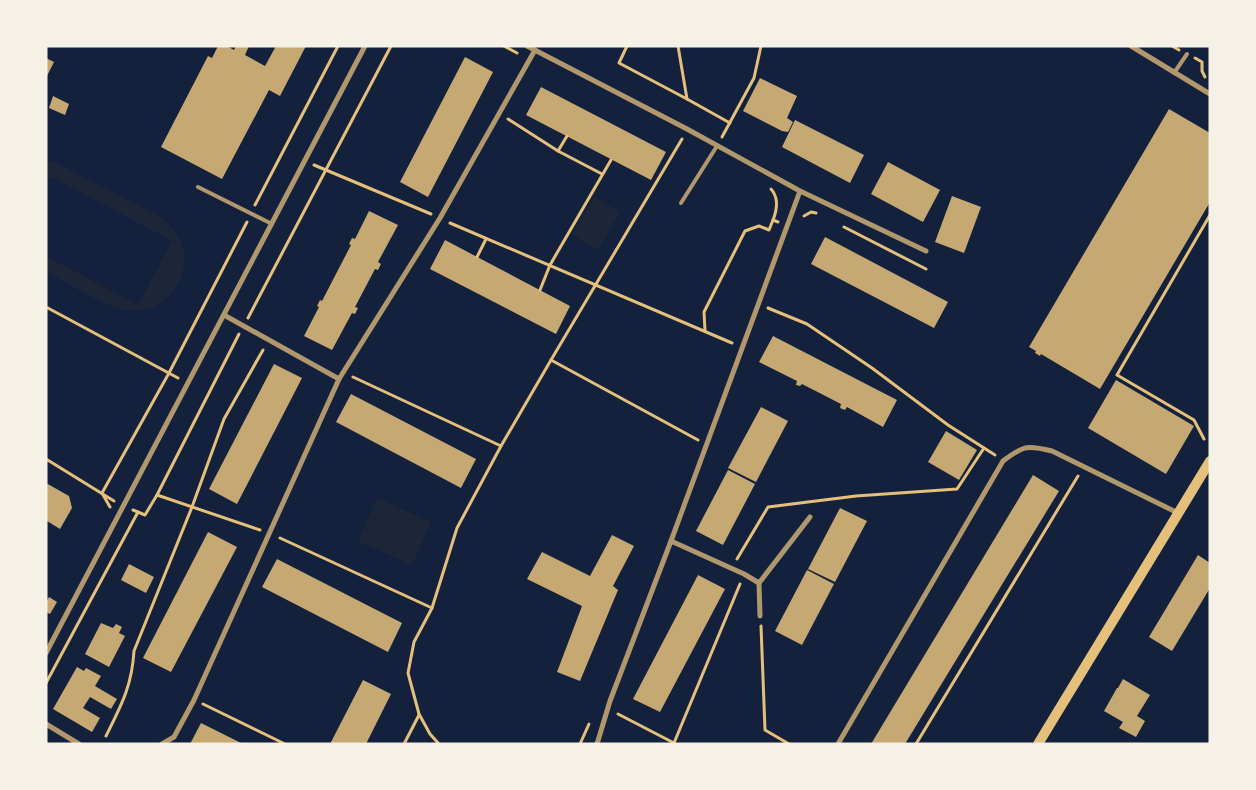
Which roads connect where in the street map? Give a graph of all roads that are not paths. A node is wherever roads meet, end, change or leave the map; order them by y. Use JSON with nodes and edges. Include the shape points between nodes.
{"nodes":[{"id":1,"x":365,"y":46,"type":"edge"},
{"id":2,"x":527,"y":46,"type":"edge"},
{"id":3,"x":1131,"y":46,"type":"edge"},
{"id":4,"x":535,"y":50,"type":"junction"},
{"id":5,"x":1187,"y":54,"type":"dead end"},
{"id":6,"x":1174,"y":73,"type":"junction"},
{"id":7,"x":1210,"y":92,"type":"edge"},
{"id":8,"x":717,"y":146,"type":"junction"},
{"id":9,"x":198,"y":187,"type":"dead end"},
{"id":10,"x":800,"y":191,"type":"junction"},
{"id":11,"x":681,"y":203,"type":"dead end"},
{"id":12,"x":272,"y":224,"type":"junction"},
{"id":13,"x":926,"y":251,"type":"dead end"},
{"id":14,"x":224,"y":315,"type":"junction"},
{"id":15,"x":339,"y":379,"type":"junction"},
{"id":16,"x":1210,"y":461,"type":"edge"},
{"id":17,"x":1178,"y":513,"type":"junction"},
{"id":18,"x":810,"y":517,"type":"dead end"},
{"id":19,"x":671,"y":541,"type":"junction"},
{"id":20,"x":759,"y":583,"type":"junction"},
{"id":21,"x":760,"y":616,"type":"road end"},
{"id":22,"x":46,"y":653,"type":"edge"},
{"id":23,"x":46,"y":724,"type":"edge"},
{"id":24,"x":79,"y":744,"type":"edge"},
{"id":25,"x":162,"y":744,"type":"edge"},
{"id":26,"x":596,"y":744,"type":"edge"},
{"id":27,"x":838,"y":744,"type":"edge"},
{"id":28,"x":1038,"y":744,"type":"edge"}],
"edges":[{"from":1,"to":12,"type":"street"},
{"from":2,"to":4,"type":"street"},
{"from":3,"to":6,"type":"street"},
{"from":4,"to":8,"type":"street"},
{"from":4,"to":15,"type":"street","via":[[440,218]]},
{"from":5,"to":6,"type":"lane"},
{"from":6,"to":7,"type":"street"},
{"from":8,"to":10,"type":"street"},
{"from":8,"to":11,"type":"lane"},
{"from":9,"to":12,"type":"lane"},
{"from":10,"to":13,"type":"street"},
{"from":10,"to":19,"type":"street"},
{"from":12,"to":14,"type":"street"},
{"from":14,"to":15,"type":"street"},
{"from":14,"to":22,"type":"street"},
{"from":15,"to":25,"type":"street","via":[[194,700],[174,737]]},
{"from":16,"to":17,"type":"main road"},
{"from":17,"to":27,"type":"street","via":[[1052,451],[1031,446],[1016,451],[1003,461]]},
{"from":17,"to":28,"type":"main road"},
{"from":18,"to":20,"type":"street"},
{"from":19,"to":20,"type":"street"},
{"from":19,"to":26,"type":"street"},
{"from":20,"to":21,"type":"street"},
{"from":23,"to":24,"type":"street"}]}
